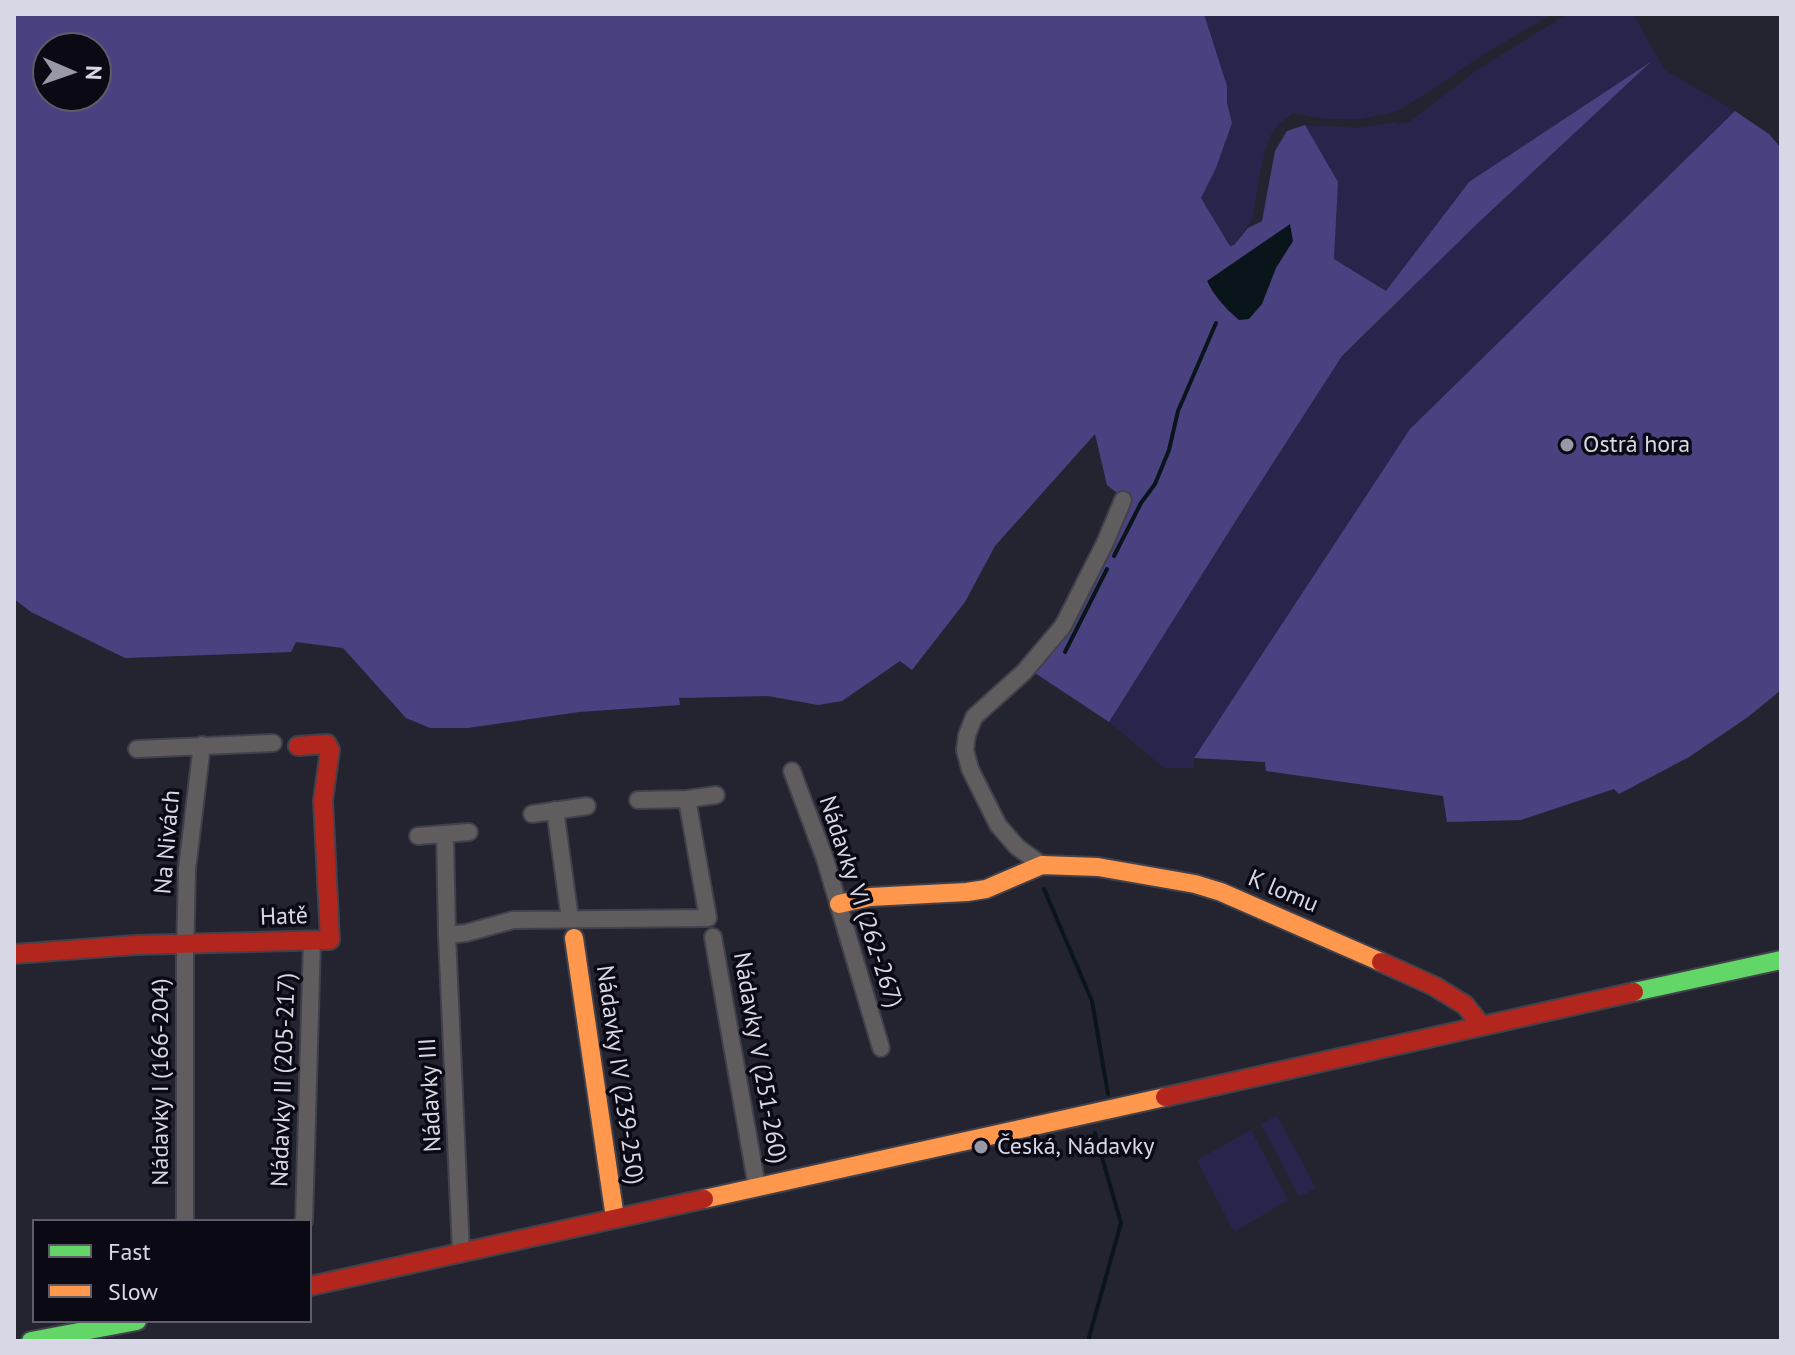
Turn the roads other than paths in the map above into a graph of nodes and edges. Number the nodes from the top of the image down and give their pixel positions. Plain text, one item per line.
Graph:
1 (1123, 500) dead end
2 (273, 743) dead end
3 (202, 745) junction
4 (298, 746) dead end
5 (137, 749) dead end
6 (792, 771) dead end
7 (716, 795) dead end
8 (687, 799) junction
9 (638, 800) dead end
10 (587, 806) dead end
11 (555, 810) junction
12 (532, 814) dead end
13 (469, 832) dead end
14 (445, 834) junction
15 (418, 836) dead end
16 (1042, 865) junction
17 (839, 904) junction
18 (570, 919) junction
19 (447, 935) junction
20 (713, 937) dead end
21 (574, 938) dead end
22 (312, 941) junction
23 (185, 943) junction
24 (14, 954) edge
25 (1781, 960) edge
26 (1481, 1025) junction
27 (881, 1048) dead end
28 (757, 1187) junction
29 (615, 1218) junction
30 (185, 1219) edge
31 (304, 1219) edge
32 (461, 1252) junction
33 (312, 1286) edge
34 (126, 1323) edge
35 (31, 1341) edge

1 - 16 street
2 - 3 street
3 - 5 street
3 - 23 street, Na Nivách
4 - 22 street, Hatě
6 - 17 street, Nádavky VI (262-267)
7 - 8 street
8 - 9 street
8 - 18 street
10 - 11 street
11 - 12 street
11 - 18 street
13 - 14 street
14 - 15 street
14 - 19 street, Nádavky III
16 - 17 street, K lomu
16 - 26 street, K lomu
17 - 27 street, Nádavky VI (262-267)
18 - 19 street
19 - 32 street, Nádavky III
20 - 28 street, Nádavky V (251-260)
21 - 29 street, Nádavky IV (239-250)
22 - 23 street, Hatě
22 - 31 street, Nádavky II (205-217)
23 - 24 street, Hatě
23 - 30 street, Nádavky I (166-204)
25 - 26 street
26 - 28 street
28 - 29 street
29 - 32 street
32 - 33 street
34 - 35 street

